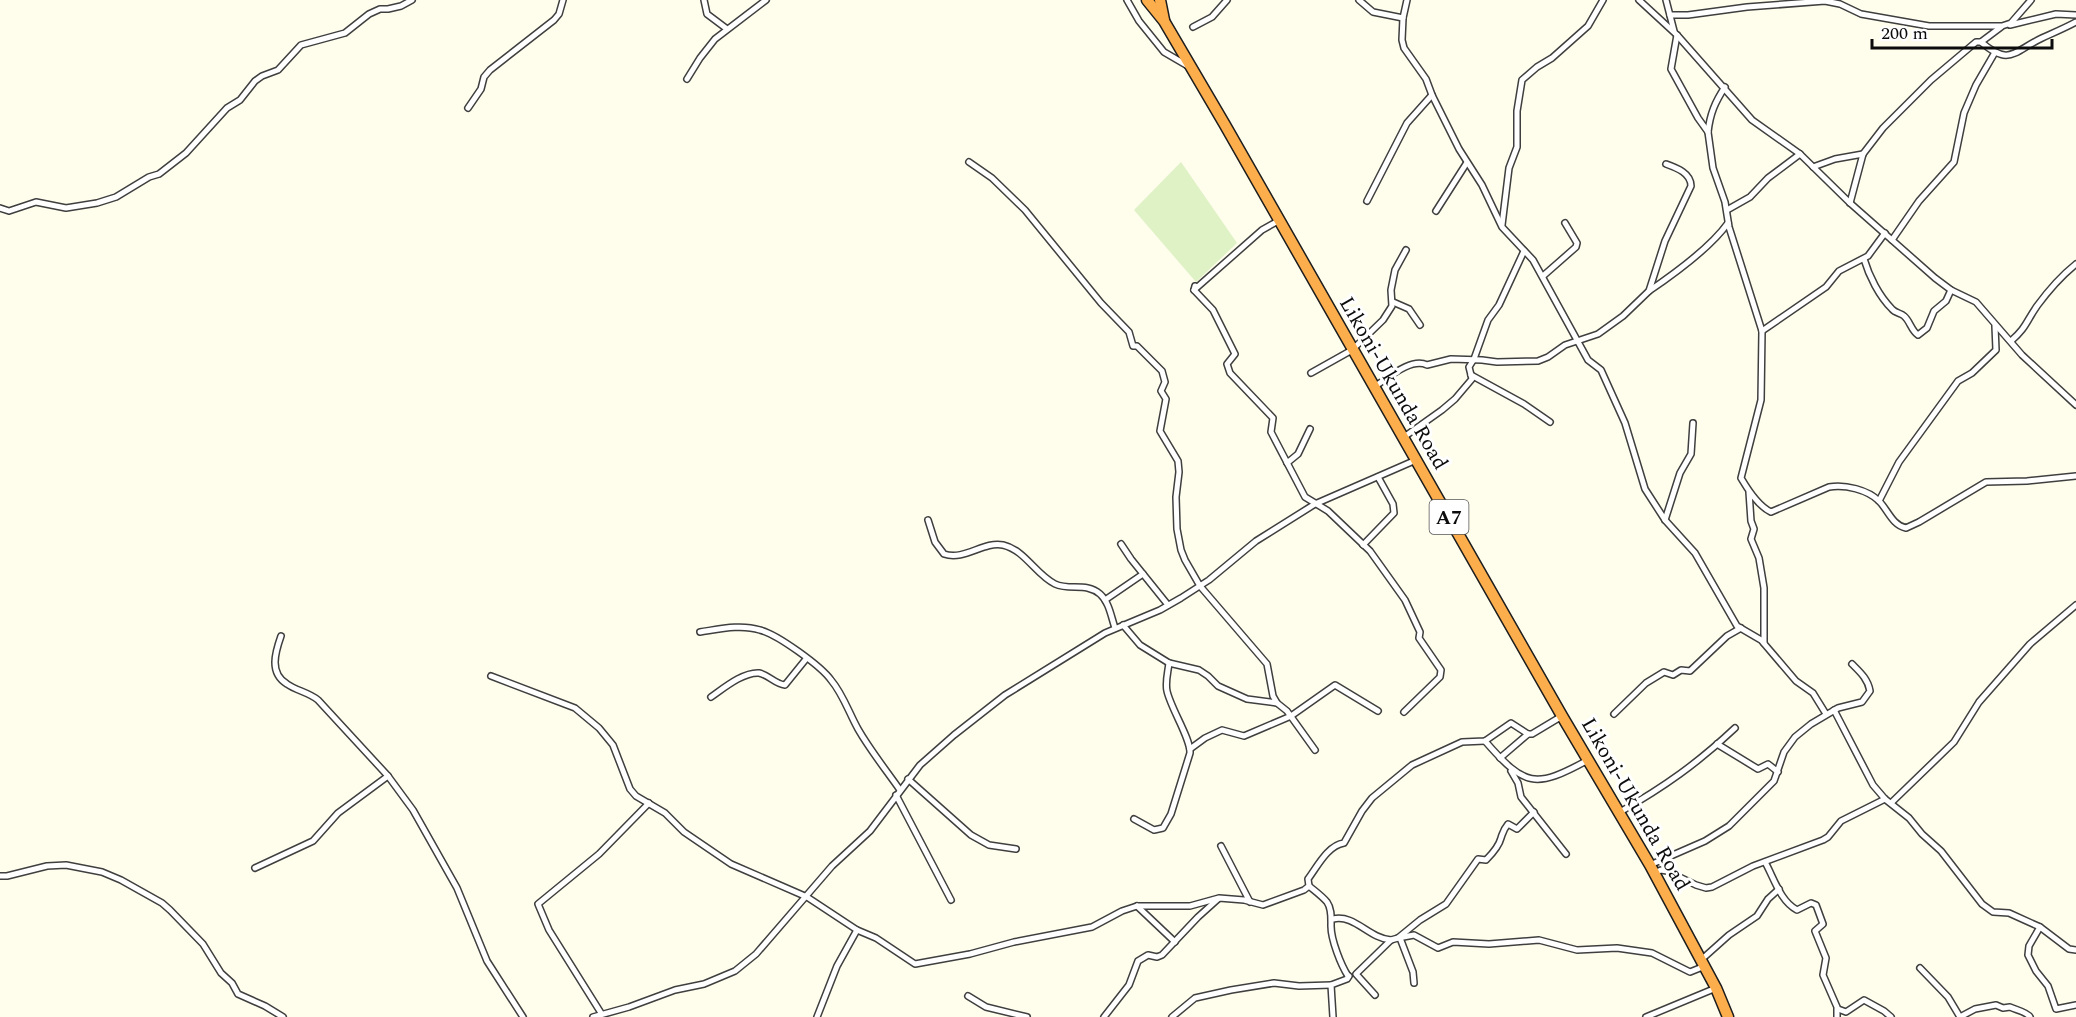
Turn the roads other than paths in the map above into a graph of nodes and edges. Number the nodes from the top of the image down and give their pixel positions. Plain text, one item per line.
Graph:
1 (412, 0) edge
2 (563, 0) edge
3 (704, 0) edge
4 (766, 0) edge
5 (1128, 0) edge
6 (1147, 0) edge
7 (1160, 0) edge
8 (1227, 0) edge
9 (1359, 0) edge
10 (1407, 0) edge
11 (1603, 0) edge
12 (1639, 0) edge
13 (1666, 0) edge
14 (1749, 0) edge
15 (2031, 0) edge
16 (1748, 8) junction
17 (1670, 15) junction
18 (2076, 15) edge
19 (1403, 18) junction
20 (1164, 21) junction
21 (2076, 22) edge
22 (2005, 26) junction
23 (1192, 27) dead end
24 (727, 29) junction
25 (1676, 34) junction
26 (1981, 42) junction
27 (1994, 54) junction
28 (1189, 66) junction
29 (687, 79) dead end
30 (1725, 87) junction
31 (1432, 95) junction
32 (468, 108) dead end
33 (1708, 132) junction
34 (1800, 154) junction
35 (1863, 154) junction
36 (969, 162) dead end
37 (1466, 164) junction
38 (1666, 164) dead end
39 (1813, 167) junction
40 (1367, 201) dead end
41 (1850, 203) junction
42 (0, 208) edge
43 (1726, 210) junction
44 (1436, 211) dead end
45 (1278, 221) junction
46 (1565, 222) dead end
47 (1728, 223) junction
48 (1502, 227) junction
49 (1885, 233) junction
50 (1892, 240) junction
51 (1406, 250) dead end
52 (1524, 251) junction
53 (1864, 259) junction
54 (2076, 264) edge
55 (1543, 276) junction
56 (1951, 290) junction
57 (1649, 291) junction
58 (1393, 302) junction
59 (1420, 325) dead end
60 (1995, 325) junction
61 (1762, 331) junction
62 (1577, 340) junction
63 (2011, 341) junction
64 (1352, 350) junction
65 (1474, 359) junction
66 (1311, 373) dead end
67 (1471, 375) junction
68 (1374, 387) junction
69 (2076, 405) edge
70 (1550, 422) dead end
71 (1693, 423) dead end
72 (1310, 429) dead end
73 (1403, 437) junction
74 (1416, 460) junction
75 (1287, 463) junction
76 (2076, 476) edge
77 (1378, 477) junction
78 (1749, 491) junction
79 (1879, 501) junction
80 (1315, 504) junction
81 (928, 520) dead end
82 (1665, 520) junction
83 (1121, 544) dead end
84 (1364, 545) junction
85 (1143, 574) junction
86 (1200, 586) junction
87 (1105, 600) junction
88 (1168, 605) junction
89 (2076, 605) edge
90 (1123, 625) junction
91 (1115, 628) junction
92 (1741, 628) junction
93 (700, 632) dead end
94 (281, 636) dead end
95 (1764, 643) junction
96 (806, 659) junction
97 (1170, 663) junction
98 (1852, 664) dead end
99 (490, 676) dead end
100 (711, 697) dead end
101 (1276, 703) junction
102 (1834, 710) junction
103 (1378, 711) dead end
104 (1404, 712) dead end
105 (1614, 714) dead end
106 (1826, 714) junction
107 (1291, 716) junction
108 (1562, 716) junction
109 (1735, 728) dead end
110 (1528, 734) junction
111 (1485, 741) junction
112 (1717, 744) junction
113 (1190, 749) junction
114 (1315, 750) dead end
115 (1500, 758) junction
116 (1588, 760) junction
117 (1509, 767) junction
118 (1778, 772) junction
119 (388, 776) junction
120 (908, 779) junction
121 (898, 793) junction
122 (1885, 799) junction
123 (649, 803) junction
124 (1891, 803) junction
125 (1534, 812) junction
126 (1618, 813) junction
127 (1134, 819) dead end
128 (1221, 846) dead end
129 (1016, 849) dead end
130 (1566, 854) dead end
131 (1765, 862) junction
132 (255, 868) dead end
133 (1652, 869) junction
134 (0, 876) edge
135 (1309, 886) junction
136 (1779, 889) junction
137 (807, 897) junction
138 (1219, 898) junction
139 (951, 900) dead end
140 (1250, 902) junction
141 (1137, 906) junction
142 (1333, 919) junction
143 (2040, 927) junction
144 (857, 930) junction
145 (1399, 938) junction
146 (1391, 940) junction
147 (1174, 942) junction
148 (2076, 950) edge
149 (1703, 963) junction
150 (1920, 968) dead end
151 (1356, 974) junction
152 (1348, 976) junction
153 (1414, 983) dead end
154 (1330, 986) junction
155 (1716, 988) junction
156 (1375, 995) dead end
157 (968, 996) dead end
158 (2076, 1005) edge
159 (2056, 1009) junction
160 (1837, 1013) edge
161 (601, 1014) junction
162 (1659, 1015) edge
163 (2057, 1016) edge
164 (283, 1017) edge
165 (523, 1017) edge
166 (592, 1017) edge
167 (817, 1017) edge
168 (1027, 1017) edge
169 (1104, 1017) edge
170 (1172, 1017) edge
171 (1333, 1017) edge
172 (1646, 1017) edge
173 (1728, 1017) edge
174 (1830, 1017) edge
175 (1891, 1017) edge
176 (2030, 1017) edge

1 - 42 street
2 - 32 street
3 - 24 street
4 - 24 street
5 - 28 street
6 - 20 highway, Likoni-Ukunda Road / A7
7 - 20 highway, Likoni-Ukunda Road / A7
8 - 23 street
9 - 19 street
10 - 19 street
11 - 48 street
12 - 25 street
13 - 17 street
14 - 16 street
15 - 22 street
16 - 17 street
16 - 22 street
17 - 25 street
18 - 22 street
19 - 31 street
20 - 28 highway, Likoni-Ukunda Road / A7
21 - 27 street
22 - 26 street
24 - 29 street
25 - 30 street
25 - 33 street
26 - 27 street
26 - 35 street
27 - 50 street
28 - 45 highway, Likoni-Ukunda Road / A7
30 - 33 street
30 - 34 street
31 - 37 street
31 - 40 street
33 - 43 street
34 - 39 street
34 - 43 street
35 - 39 street
35 - 41 street
36 - 86 street
37 - 44 street
37 - 48 street
38 - 57 street
39 - 41 street
41 - 49 street
43 - 47 street
45 - 64 highway, Likoni-Ukunda Road / A7
45 - 75 street
46 - 55 street
47 - 57 street
47 - 61 street
48 - 52 street
49 - 50 street
49 - 53 street
50 - 56 street
51 - 58 street
52 - 55 street
52 - 65 street
53 - 56 street
53 - 61 street
54 - 63 street
55 - 62 street
56 - 60 street
57 - 62 street
58 - 59 street
58 - 64 street
60 - 63 street
60 - 79 street
61 - 78 street
62 - 65 street
62 - 82 street
63 - 69 street
64 - 66 street
64 - 68 highway, Likoni-Ukunda Road / A7
65 - 67 street
65 - 68 street
67 - 70 street
67 - 73 street
68 - 73 highway, Likoni-Ukunda Road / A7
71 - 82 street
72 - 75 street
73 - 74 highway, Likoni-Ukunda Road / A7
74 - 77 street
74 - 108 highway, Likoni-Ukunda Road / A7
75 - 80 street
76 - 79 street
77 - 80 street
77 - 84 street
78 - 79 street
78 - 95 street
80 - 84 street
80 - 86 street
81 - 87 street
82 - 92 street
83 - 85 street
84 - 104 street
85 - 87 street
85 - 88 street
86 - 88 street
86 - 101 street
87 - 91 street
88 - 90 street
89 - 124 street
90 - 91 street
90 - 97 street
91 - 120 street
92 - 95 street
92 - 105 street
93 - 96 street
94 - 119 street
95 - 106 street
96 - 100 street
96 - 121 street
97 - 101 street
97 - 113 street
98 - 102 street
99 - 123 street
101 - 107 street
102 - 106 street
102 - 122 street
103 - 107 street
106 - 118 street
107 - 113 street
107 - 114 street
108 - 110 street
108 - 116 highway, Likoni-Ukunda Road / A7
109 - 112 street
110 - 111 street
110 - 115 street
111 - 115 street
111 - 135 street
112 - 118 street
112 - 126 street
113 - 127 street
115 - 117 street
116 - 117 street
116 - 126 highway, Likoni-Ukunda Road / A7
117 - 125 street
118 - 133 street
119 - 132 street
119 - 165 street
120 - 121 street
120 - 129 street
121 - 137 street
121 - 139 street
122 - 124 street
122 - 131 street
123 - 137 street
123 - 161 street
124 - 143 street
125 - 130 street
125 - 145 street
126 - 133 highway, Likoni-Ukunda Road / A7
128 - 140 street
131 - 133 street
131 - 136 street
133 - 149 highway, Likoni-Ukunda Road / A7
134 - 164 street
135 - 140 street
135 - 142 street
136 - 149 street
136 - 160 street
137 - 144 street
137 - 161 street
138 - 140 street
138 - 141 street
138 - 147 street
141 - 144 street
141 - 147 street
142 - 146 street
142 - 152 street
143 - 148 street
143 - 159 street
144 - 167 street
145 - 146 street
145 - 149 street
145 - 153 street
146 - 151 street
147 - 169 street
149 - 155 highway, Likoni-Ukunda Road / A7
150 - 176 street
151 - 152 street
151 - 156 street
152 - 154 street
154 - 170 street
154 - 171 street
155 - 162 street
155 - 173 highway, Likoni-Ukunda Road / A7
157 - 168 street
158 - 159 street
159 - 163 street
160 - 174 street
160 - 175 street
161 - 166 street
162 - 172 street

